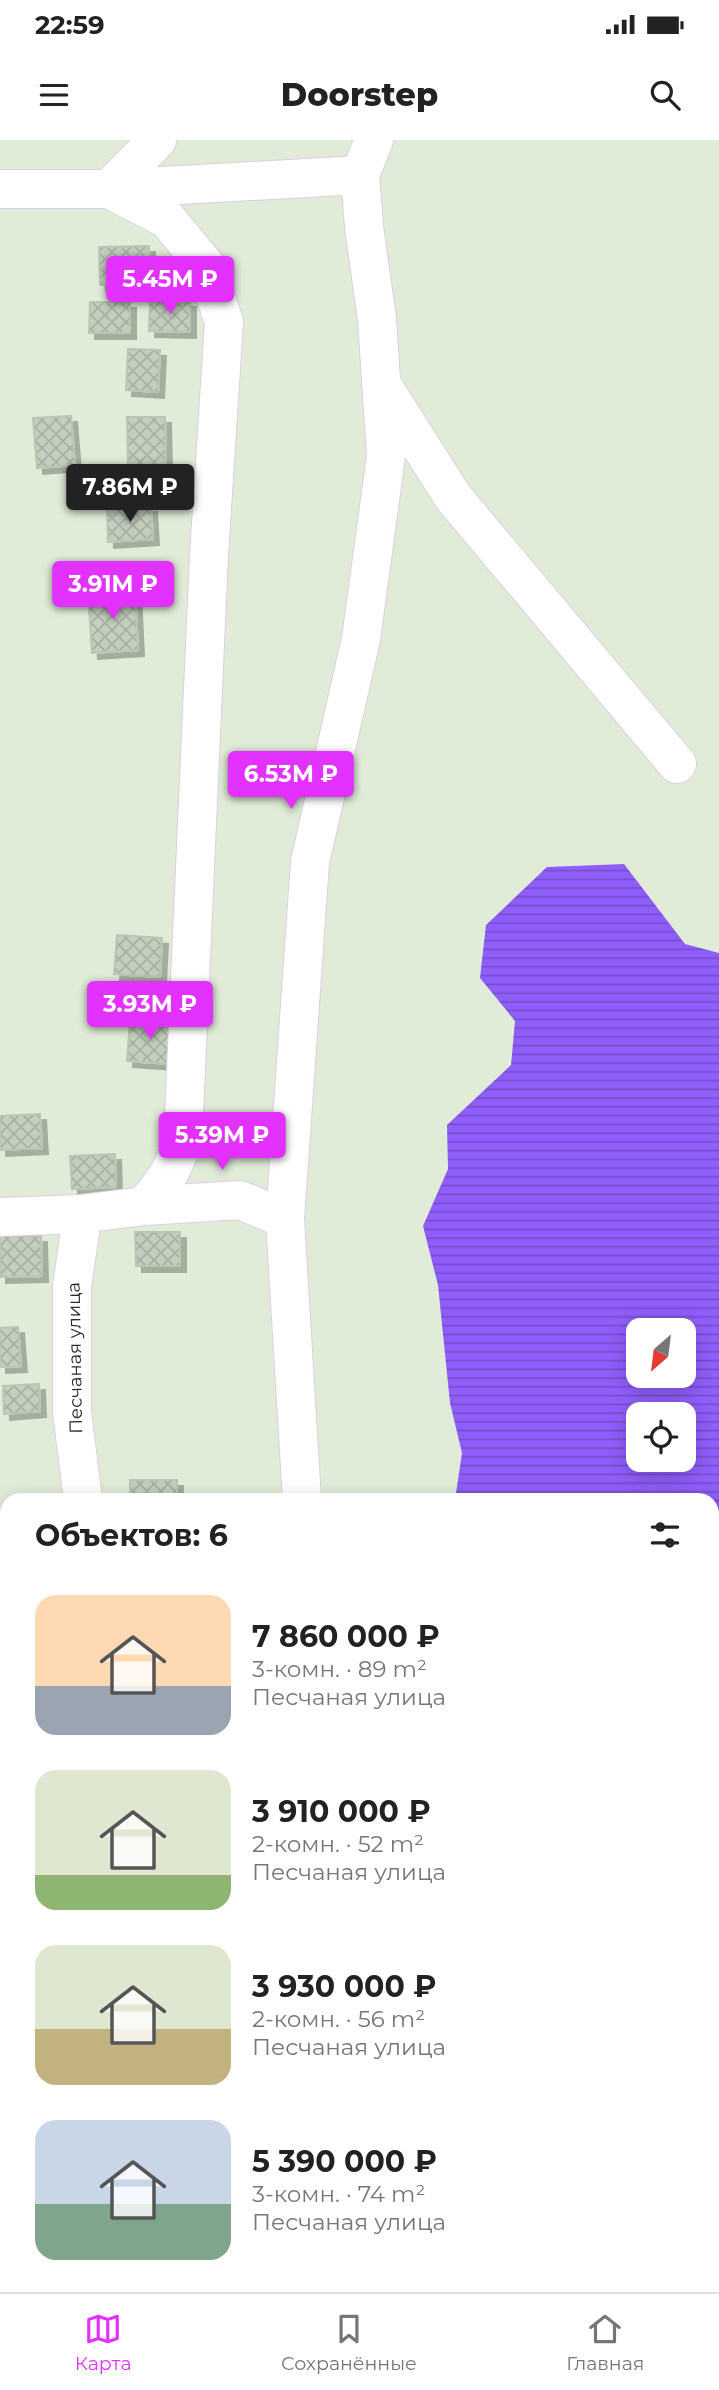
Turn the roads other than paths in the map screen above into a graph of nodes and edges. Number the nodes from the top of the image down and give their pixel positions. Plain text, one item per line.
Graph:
1 (157, 140) edge
2 (373, 140) edge
3 (360, 175) junction
4 (0, 188) edge
5 (109, 189) junction
6 (381, 384) junction
7 (677, 764) dead end
8 (144, 1206) junction
9 (80, 1214) junction
10 (0, 1217) edge
11 (285, 1219) junction
12 (82, 1493) edge
13 (302, 1493) edge

1 - 5 street
2 - 3 street
3 - 5 street
3 - 6 street
4 - 5 street
5 - 8 street
6 - 7 street
6 - 11 street
8 - 9 street
8 - 11 street
9 - 10 street
9 - 12 street, Песчаная улица
11 - 13 street

